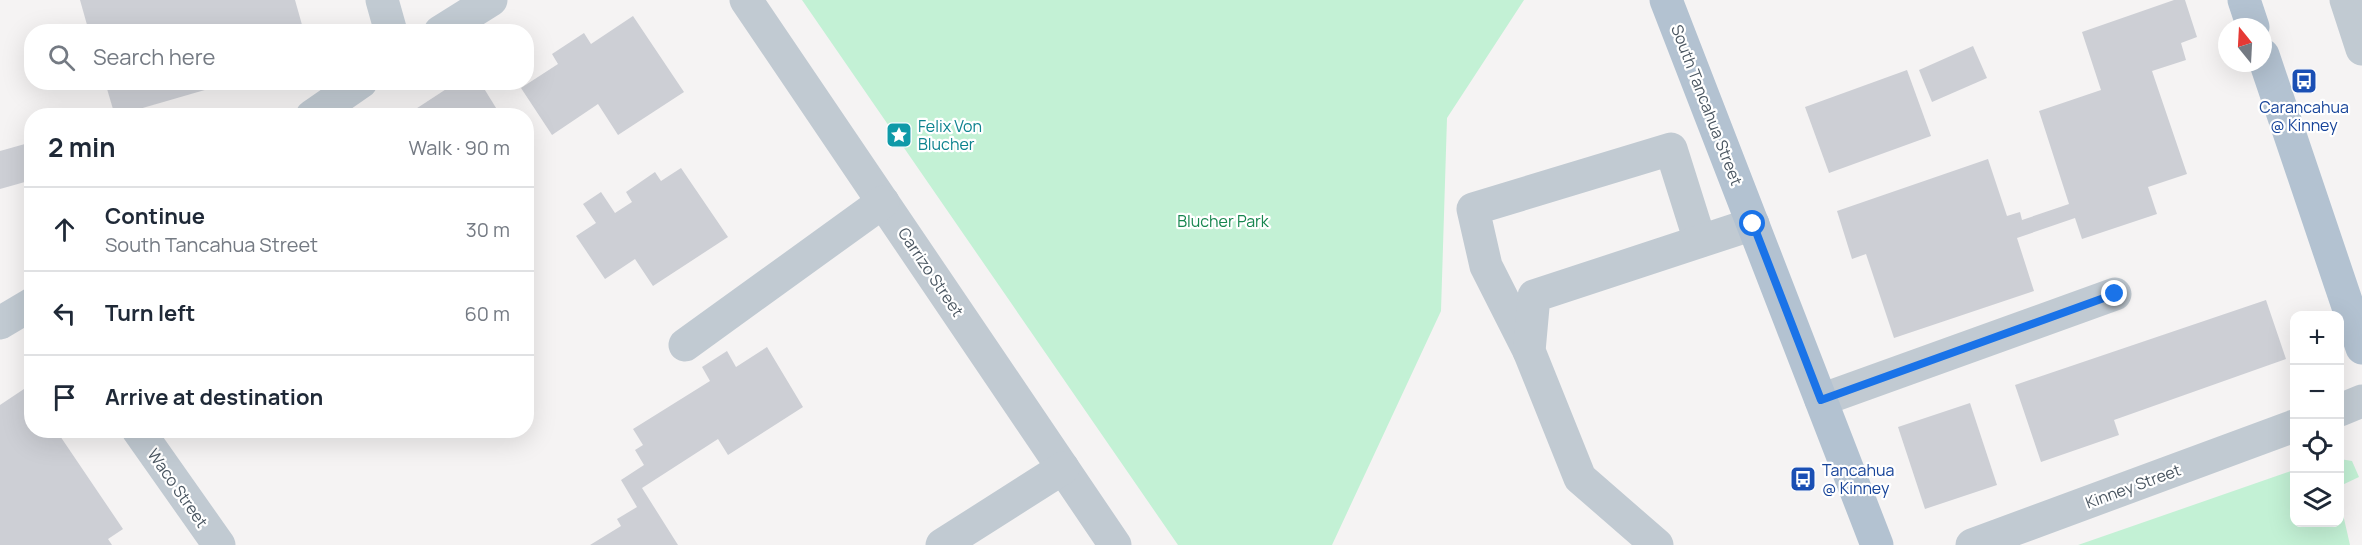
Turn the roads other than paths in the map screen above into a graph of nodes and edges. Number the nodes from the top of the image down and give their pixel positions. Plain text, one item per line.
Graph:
1 (382, 0) edge
2 (491, 0) edge
3 (746, 0) edge
4 (1666, 0) edge
5 (2244, 0) edge
6 (2346, 0) edge
7 (2250, 18) edge
8 (389, 24) edge
9 (453, 24) edge
10 (2362, 49) edge
11 (2269, 72) edge
12 (349, 90) edge
13 (324, 108) edge
14 (883, 202) junction
15 (1753, 224) junction
16 (1700, 241) junction
17 (2349, 280) edge
18 (2115, 294) dead end
19 (24, 308) edge
20 (0, 323) edge
21 (685, 345) dead end
22 (2362, 348) edge
23 (1529, 351) junction
24 (1821, 400) junction
25 (2362, 401) edge
26 (2344, 408) edge
27 (2290, 428) edge
28 (144, 438) edge
29 (1063, 468) junction
30 (219, 545) edge
31 (942, 545) edge
32 (1115, 545) edge
33 (1657, 545) edge
34 (1878, 545) edge
35 (1972, 545) edge

1 - 8 street
2 - 9 street
3 - 14 street, Carrizo Street
4 - 15 main road, South Tancahua Street
5 - 7 main road
6 - 10 street
11 - 17 main road
12 - 13 street
14 - 21 street
14 - 29 street, Carrizo Street
15 - 16 street
15 - 24 main road, South Tancahua Street
16 - 23 street
16 - 23 street
17 - 22 main road
18 - 24 street
19 - 20 street
23 - 33 street
24 - 34 main road, South Tancahua Street
25 - 26 street
27 - 35 street, Kinney Street
28 - 30 street, Waco Street
29 - 31 street
29 - 32 street, Carrizo Street

